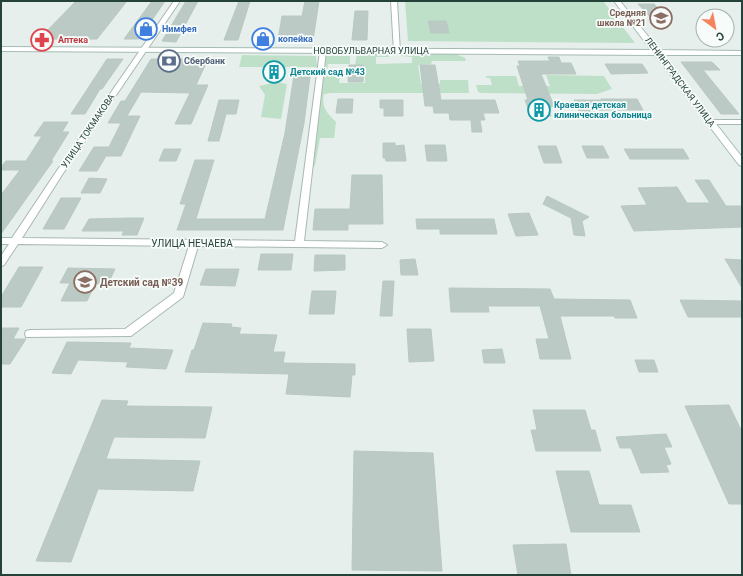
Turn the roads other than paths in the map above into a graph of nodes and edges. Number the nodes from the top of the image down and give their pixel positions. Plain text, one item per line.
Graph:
1 (177, 1) edge
2 (394, 1) edge
3 (617, 1) edge
4 (1, 48) edge
5 (144, 50) junction
6 (323, 51) junction
7 (397, 52) junction
8 (658, 53) junction
9 (742, 53) edge
10 (710, 122) junction
11 (742, 122) edge
12 (742, 163) edge
13 (1, 241) edge
14 (15, 241) junction
15 (194, 243) junction
16 (299, 243) junction
17 (382, 245) dead end
18 (1, 263) edge
19 (30, 334) dead end

1 - 5 street, УЛИЦА ТОКМАКОВА
2 - 7 street
3 - 8 street, ЛЕНИНГРАДСКАЯ УЛИЦА
4 - 5 street, НОВОБУЛЬВАРНАЯ УЛИЦА
5 - 6 street, НОВОБУЛЬВАРНАЯ УЛИЦА
5 - 14 street, УЛИЦА ТОКМАКОВА
6 - 7 street, НОВОБУЛЬВАРНАЯ УЛИЦА
6 - 16 street
7 - 8 street, НОВОБУЛЬВАРНАЯ УЛИЦА
8 - 9 street, НОВОБУЛЬВАРНАЯ УЛИЦА
8 - 10 street, ЛЕНИНГРАДСКАЯ УЛИЦА
10 - 11 street
10 - 12 street, ЛЕНИНГРАДСКАЯ УЛИЦА
13 - 14 street, УЛИЦА НЕЧАЕВА
14 - 15 street, УЛИЦА НЕЧАЕВА
14 - 18 street, УЛИЦА ТОКМАКОВА
15 - 16 street, УЛИЦА НЕЧАЕВА
15 - 19 street
16 - 17 street, УЛИЦА НЕЧАЕВА

